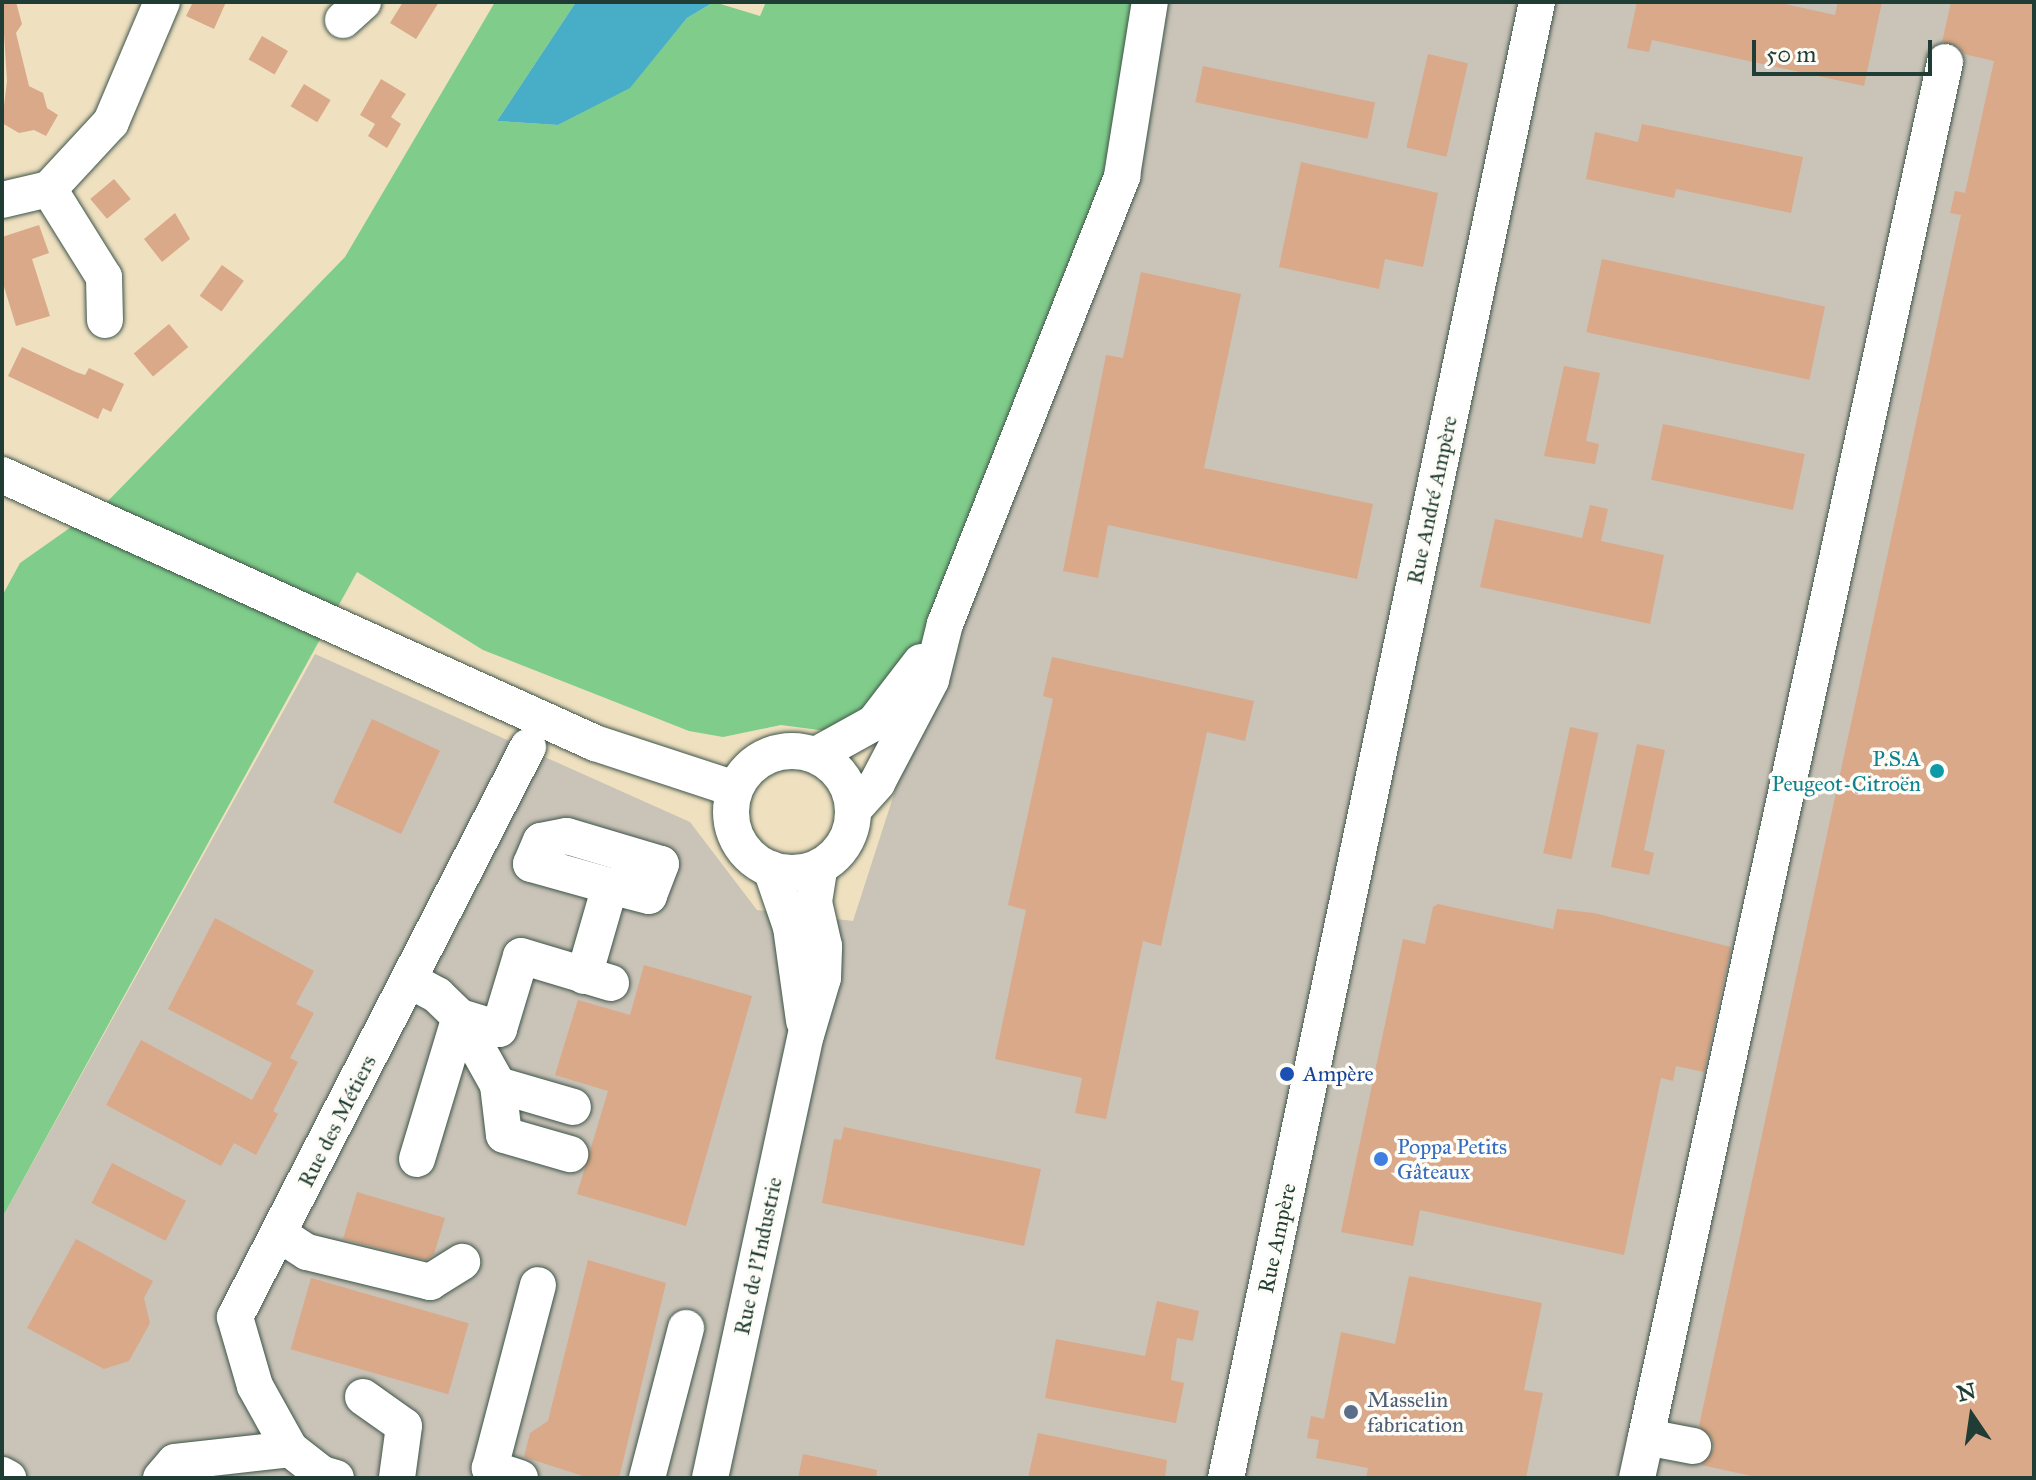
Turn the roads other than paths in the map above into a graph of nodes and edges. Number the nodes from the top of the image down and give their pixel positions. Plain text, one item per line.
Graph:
1 (162, 2) edge
2 (1150, 2) edge
3 (1537, 2) edge
4 (1945, 62) dead end
5 (49, 189) junction
6 (2, 200) edge
7 (105, 320) dead end
8 (2, 475) edge
9 (945, 624) junction
10 (528, 747) dead end
11 (816, 755) junction
12 (735, 789) junction
13 (853, 810) junction
14 (820, 866) junction
15 (771, 869) junction
16 (610, 886) dead end
17 (409, 980) junction
18 (1327, 998) joint
19 (460, 1017) junction
20 (806, 1035) junction
21 (498, 1085) junction
22 (573, 1107) dead end
23 (570, 1154) dead end
24 (417, 1159) dead end
25 (279, 1234) junction
26 (462, 1262) dead end
27 (538, 1285) dead end
28 (686, 1328) dead end
29 (363, 1397) dead end
30 (1646, 1437) junction
31 (1693, 1446) dead end
32 (290, 1449) junction
33 (215, 1468) edge
34 (2, 1475) edge
35 (496, 1475) edge
36 (8, 1478) edge
37 (161, 1478) edge
38 (336, 1478) edge
39 (397, 1478) edge
40 (647, 1478) edge
41 (710, 1478) edge
42 (1226, 1478) edge
43 (1637, 1478) edge

1 - 5 street
2 - 9 street
3 - 18 street, Rue André Ampère
4 - 30 street
5 - 6 street
5 - 7 street
8 - 12 street
9 - 11 street
9 - 13 street
10 - 17 street, Rue des Métiers
11 - 12 street
11 - 13 street
12 - 15 street
13 - 14 street
14 - 15 street
14 - 20 street, Rue de l'Industrie
15 - 20 street, Rue de l'Industrie
16 - 19 street
17 - 19 street
17 - 25 street, Rue des Métiers
18 - 42 street, Rue Ampère
19 - 21 street
19 - 24 street
20 - 41 street, Rue de l'Industrie
21 - 22 street
21 - 23 street
25 - 26 street
25 - 32 street, Rue des Métiers
27 - 35 street
28 - 40 street
29 - 39 street
30 - 31 street
30 - 43 street
32 - 33 street
32 - 38 street, Rue des Métiers
33 - 37 street
34 - 36 street

